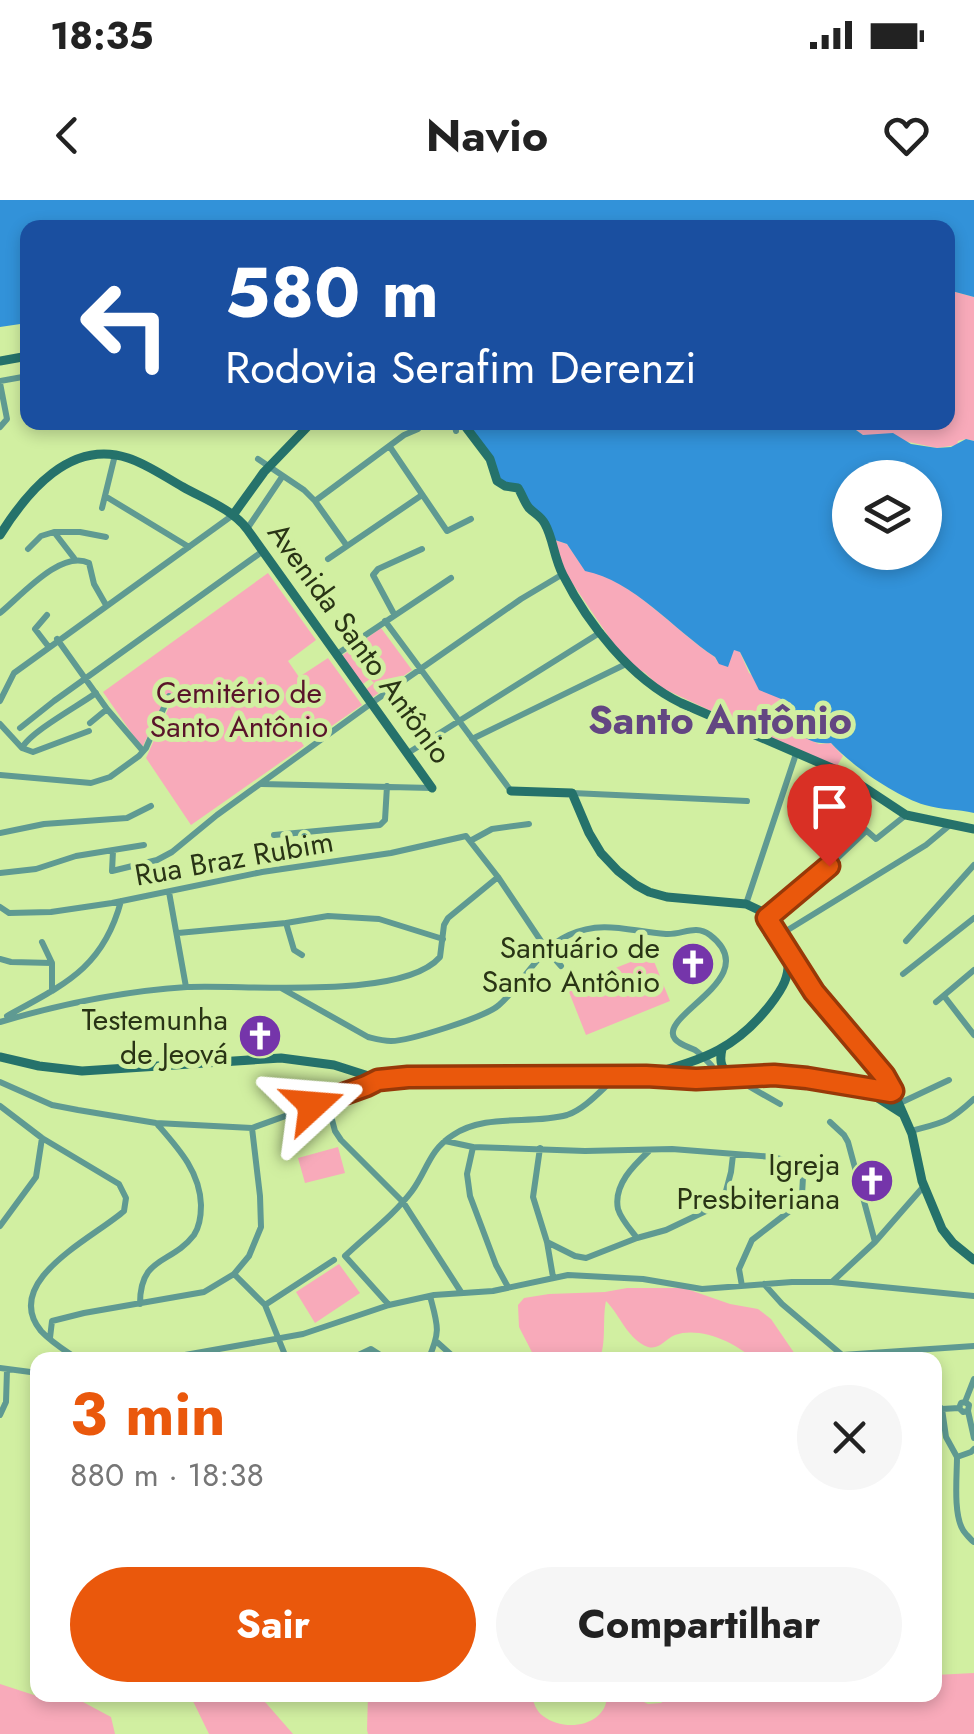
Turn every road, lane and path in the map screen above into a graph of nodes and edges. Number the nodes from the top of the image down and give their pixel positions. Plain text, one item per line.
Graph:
1 (0, 382) edge
2 (0, 427) edge
3 (304, 430) edge
4 (416, 430) edge
5 (462, 430) edge
6 (390, 447) junction
7 (114, 455) junction
8 (258, 459) dead end
9 (269, 467) junction
10 (282, 476) junction
11 (422, 495) junction
12 (106, 496) junction
13 (315, 501) junction
14 (102, 508) dead end
15 (232, 514) junction
16 (471, 519) dead end
17 (247, 529) junction
18 (54, 532) junction
19 (0, 535) edge
20 (106, 537) dead end
21 (189, 546) junction
22 (347, 546) junction
23 (28, 549) dead end
24 (422, 549) dead end
25 (263, 551) junction
26 (75, 559) junction
27 (328, 559) dead end
28 (562, 574) junction
29 (450, 578) dead end
30 (106, 605) junction
31 (0, 613) edge
32 (394, 614) junction
33 (48, 615) dead end
34 (385, 620) junction
35 (600, 632) junction
36 (57, 639) junction
37 (48, 646) junction
38 (337, 654) junction
39 (626, 664) junction
40 (421, 669) junction
41 (85, 679) junction
42 (96, 693) junction
43 (169, 696) dead end
44 (0, 701) edge
45 (373, 702) junction
46 (107, 709) junction
47 (458, 720) junction
48 (0, 724) edge
49 (20, 728) dead end
50 (472, 740) junction
51 (22, 748) junction
52 (143, 751) junction
53 (408, 753) junction
54 (796, 754) junction
55 (0, 775) edge
56 (846, 775) junction
57 (260, 784) junction
58 (387, 786) junction
59 (432, 788) joint
60 (511, 790) joint
61 (572, 792) junction
62 (833, 800) junction
63 (747, 801) dead end
64 (151, 806) dead end
65 (906, 815) junction
66 (529, 824) dead end
67 (950, 826) junction
68 (974, 830) edge
69 (865, 832) junction
70 (0, 833) edge
71 (274, 835) dead end
72 (468, 839) junction
73 (144, 844) dead end
74 (114, 851) junction
75 (844, 851) junction
76 (974, 865) edge
77 (0, 872) edge
78 (498, 877) junction
79 (169, 892) junction
80 (121, 901) junction
81 (746, 904) junction
82 (0, 907) edge
83 (767, 918) junction
84 (974, 918) edge
85 (286, 923) junction
86 (178, 933) junction
87 (778, 936) junction
88 (442, 940) junction
89 (42, 942) dead end
90 (906, 942) dead end
91 (547, 950) junction
92 (788, 954) junction
93 (302, 955) dead end
94 (0, 958) edge
95 (52, 964) junction
96 (562, 966) dead end
97 (974, 970) edge
98 (903, 974) dead end
99 (784, 986) junction
100 (186, 987) junction
101 (282, 988) junction
102 (52, 991) junction
103 (814, 992) junction
104 (944, 996) junction
105 (936, 1002) dead end
106 (0, 1021) edge
107 (974, 1035) edge
108 (686, 1046) junction
109 (722, 1050) junction
110 (0, 1057) edge
111 (704, 1058) junction
112 (689, 1064) junction
113 (646, 1076) junction
114 (616, 1077) junction
115 (740, 1077) junction
116 (708, 1078) junction
117 (691, 1079) junction
118 (378, 1080) junction
119 (949, 1080) dead end
120 (0, 1082) edge
121 (863, 1089) junction
122 (893, 1091) junction
123 (974, 1099) edge
124 (326, 1101) junction
125 (780, 1104) dead end
126 (0, 1106) edge
127 (902, 1109) junction
128 (830, 1122) dead end
129 (156, 1123) junction
130 (252, 1128) junction
131 (911, 1131) junction
132 (42, 1138) junction
133 (445, 1141) junction
134 (473, 1147) junction
135 (540, 1148) junction
136 (650, 1150) junction
137 (733, 1155) junction
138 (924, 1186) junction
139 (403, 1202) junction
140 (0, 1226) edge
141 (637, 1238) junction
142 (547, 1242) junction
143 (875, 1242) junction
144 (334, 1260) dead end
145 (974, 1260) edge
146 (234, 1274) junction
147 (553, 1277) junction
148 (832, 1282) junction
149 (764, 1284) junction
150 (742, 1286) junction
151 (508, 1288) junction
152 (461, 1292) junction
153 (430, 1296) junction
154 (974, 1296) edge
155 (140, 1304) junction
156 (265, 1304) junction
157 (389, 1306) junction
158 (32, 1318) junction
159 (52, 1321) junction
160 (50, 1339) junction
161 (280, 1339) junction
162 (437, 1342) junction
163 (974, 1346) edge
164 (68, 1352) edge
165 (204, 1352) edge
166 (284, 1352) edge
167 (432, 1352) edge
168 (448, 1352) edge
169 (839, 1352) edge
170 (904, 1352) edge
171 (4, 1368) edge
172 (30, 1372) edge
173 (974, 1379) edge
174 (942, 1410) joint
175 (968, 1410) edge
176 (0, 1415) edge
177 (974, 1438) edge
178 (974, 1449) edge
179 (958, 1456) junction
180 (974, 1542) edge

1 - 2 street
3 - 9 street
4 - 6 street
5 - 28 street
6 - 11 street
6 - 13 street
7 - 12 street
7 - 15 street, Avenida Santo Antônio
7 - 19 street
8 - 9 street
9 - 10 street
9 - 15 street
10 - 13 street
10 - 17 street
11 - 16 street
11 - 22 street
12 - 14 street
12 - 21 street
13 - 22 street
15 - 17 street, Avenida Santo Antônio
15 - 21 street
17 - 25 street, Avenida Santo Antônio
18 - 20 street
18 - 23 street
18 - 26 street
21 - 30 street
22 - 27 street
24 - 32 street
25 - 38 street, Avenida Santo Antônio
25 - 41 street
26 - 30 street
26 - 31 street
28 - 35 street
28 - 40 street
29 - 32 street
30 - 36 street
32 - 34 street
33 - 37 street
34 - 38 street
34 - 40 street
35 - 39 street
35 - 47 street
36 - 37 street
36 - 41 street
37 - 44 street
38 - 45 street, Avenida Santo Antônio
39 - 50 street
39 - 54 street
40 - 45 street
40 - 47 street
41 - 42 street
41 - 49 street
42 - 46 street
42 - 51 street
43 - 52 street
45 - 53 street, Avenida Santo Antônio
45 - 57 street
46 - 51 street
46 - 52 street
47 - 50 street
47 - 53 street
48 - 51 street
50 - 60 street
52 - 55 street
53 - 59 street, Avenida Santo Antônio
54 - 56 street
54 - 81 street
56 - 62 street
56 - 65 street
57 - 58 street
57 - 74 street
58 - 59 street
58 - 71 street
60 - 61 street
61 - 63 street
61 - 81 street
62 - 69 street
62 - 75 street
64 - 70 street
65 - 67 street
65 - 69 street
66 - 72 street, Rua Braz Rubim
67 - 68 street
67 - 87 street
69 - 75 street
72 - 78 street
72 - 79 street, Rua Braz Rubim
73 - 74 street
74 - 77 street
75 - 83 street
76 - 90 street
78 - 88 street
78 - 91 street
79 - 80 street, Rua Braz Rubim
79 - 86 street
80 - 82 street, Rua Braz Rubim
80 - 102 street
81 - 83 street
83 - 87 street
84 - 98 street
85 - 86 street
85 - 88 street
85 - 93 street
86 - 100 street
87 - 92 street
88 - 101 street
89 - 95 street
91 - 96 street
91 - 101 street
91 - 108 street
92 - 99 street
92 - 103 street
94 - 95 street
95 - 102 street
97 - 104 street
99 - 103 street
99 - 109 street
100 - 101 street
100 - 106 street
102 - 106 street
103 - 122 street
104 - 105 street
104 - 107 street
108 - 111 street
108 - 112 street
109 - 111 street
109 - 115 street
110 - 118 street
111 - 112 street
111 - 116 street
112 - 113 street
112 - 117 street
113 - 114 street
113 - 117 street
114 - 118 street
114 - 133 street
115 - 116 street
115 - 121 street
115 - 125 street
116 - 117 street
118 - 124 street
119 - 127 street
120 - 129 street
121 - 122 street
121 - 127 street
122 - 127 street
123 - 131 street
124 - 130 street
124 - 139 street
126 - 132 street
127 - 131 street
128 - 143 street
129 - 130 street
129 - 155 street
130 - 146 street
131 - 138 street
132 - 140 street
132 - 158 street
133 - 134 street
133 - 139 street
134 - 135 street
134 - 151 street
135 - 136 street
135 - 142 street
136 - 137 street
136 - 141 street
137 - 141 street
137 - 150 street
138 - 143 street
138 - 145 street
139 - 152 street
139 - 157 street
141 - 142 street
142 - 147 street
143 - 148 street
144 - 156 street
146 - 155 street
146 - 156 street
147 - 150 street
147 - 151 street
148 - 149 street
148 - 154 street
149 - 150 street
149 - 169 street
151 - 152 street
152 - 153 street
153 - 157 street
153 - 162 street
155 - 159 street
156 - 161 street
157 - 161 street
158 - 159 street
158 - 160 street
159 - 160 street
160 - 164 street
161 - 165 street
161 - 166 street
162 - 167 street
162 - 168 street
163 - 170 street
171 - 172 street
171 - 176 street
173 - 175 street
174 - 175 street
174 - 179 street
175 - 177 street
178 - 179 street
179 - 180 street

